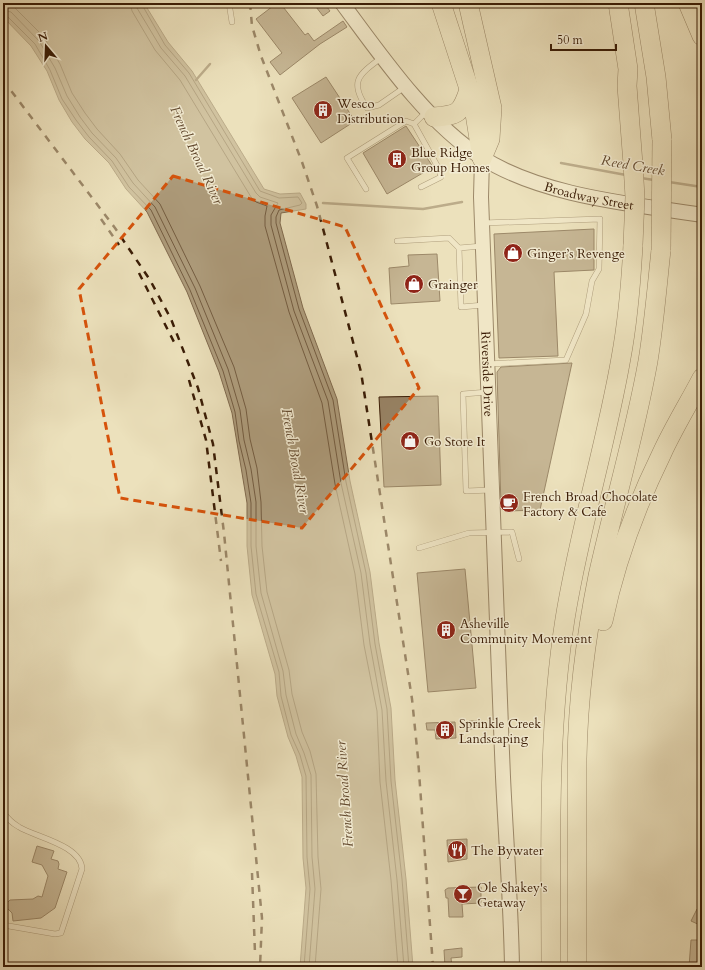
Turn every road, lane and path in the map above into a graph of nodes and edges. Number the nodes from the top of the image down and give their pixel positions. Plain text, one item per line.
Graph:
1 (229, 3) edge
2 (342, 3) edge
3 (441, 3) edge
4 (468, 3) edge
5 (605, 3) edge
6 (618, 3) edge
7 (644, 3) edge
8 (688, 3) edge
9 (232, 22) dead end
10 (702, 36) edge
11 (383, 56) junction
12 (407, 86) junction
13 (628, 86) junction
14 (469, 90) junction
15 (431, 114) junction
16 (414, 124) junction
17 (482, 158) junction
18 (421, 187) dead end
19 (366, 189) dead end
20 (702, 215) edge
21 (482, 223) junction
22 (397, 241) dead end
23 (483, 246) junction
24 (459, 248) junction
25 (485, 305) junction
26 (487, 364) junction
27 (702, 378) edge
28 (488, 392) junction
29 (492, 490) junction
30 (493, 532) junction
31 (419, 548) dead end
32 (520, 559) dead end
33 (577, 800) junction
34 (3, 812) edge
35 (3, 925) edge
36 (512, 967) edge
37 (551, 967) edge
38 (577, 967) edge

1 - 9 lane
2 - 11 main road
3 - 14 highway
4 - 17 highway
5 - 13 highway
6 - 13 highway
7 - 33 highway, bridge
8 - 10 highway
11 - 12 main road
11 - 12 lane
12 - 15 main road
13 - 37 highway, bridge
14 - 15 highway
14 - 17 highway
15 - 16 lane
15 - 17 main road
16 - 18 lane
16 - 19 lane
17 - 20 main road, Broadway Street
17 - 21 main road, Riverside Drive
21 - 23 main road, Riverside Drive
21 - 26 lane
22 - 24 lane
23 - 24 lane
23 - 25 main road, Riverside Drive
24 - 25 lane
25 - 26 main road, Riverside Drive
26 - 28 main road, Riverside Drive
27 - 33 highway
28 - 29 main road, Riverside Drive
28 - 29 lane
29 - 30 main road, Riverside Drive
30 - 31 lane
30 - 32 lane
30 - 36 main road, Riverside Drive
33 - 38 highway
34 - 35 lane

